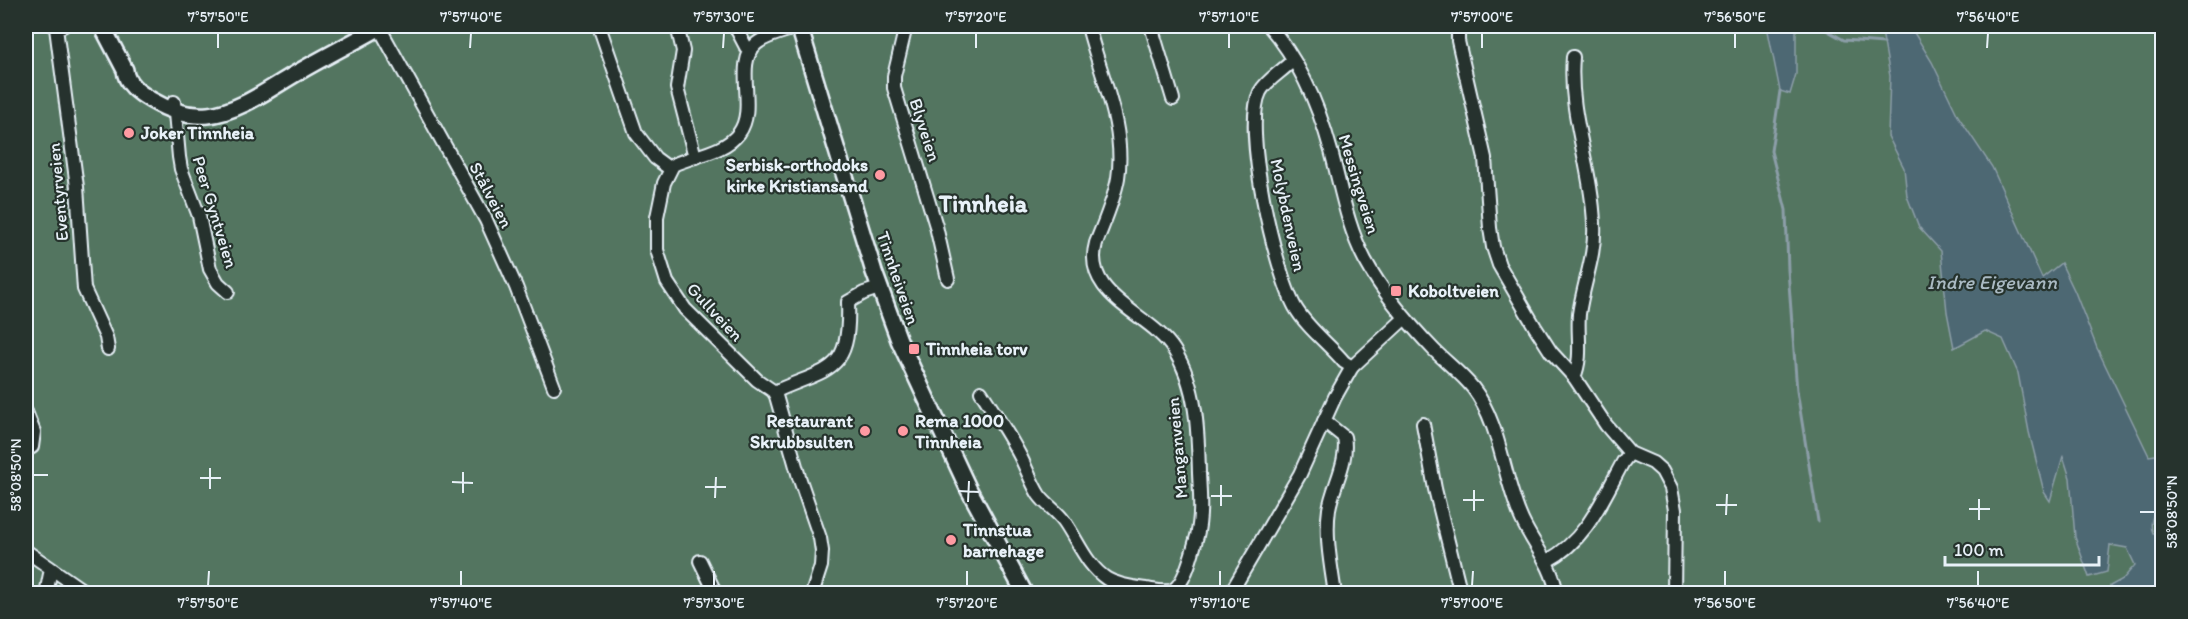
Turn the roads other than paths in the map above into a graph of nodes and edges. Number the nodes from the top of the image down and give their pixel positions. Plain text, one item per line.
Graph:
1 (57, 26) edge
2 (102, 26) edge
3 (381, 26) edge
4 (599, 26) edge
5 (677, 26) edge
6 (735, 26) edge
7 (799, 26) edge
8 (906, 26) edge
9 (1088, 26) edge
10 (1151, 26) edge
11 (1269, 26) edge
12 (1458, 26) edge
13 (751, 51) junction
14 (1573, 57) dead end
15 (1293, 60) junction
16 (1173, 99) dead end
17 (175, 107) junction
18 (695, 157) junction
19 (670, 169) junction
20 (948, 279) dead end
21 (879, 288) junction
22 (228, 292) dead end
23 (1406, 318) junction
24 (108, 349) dead end
25 (1352, 367) junction
26 (1574, 377) junction
27 (554, 387) dead end
28 (774, 392) junction
29 (981, 392) dead end
30 (26, 412) edge
31 (1324, 421) junction
32 (1423, 424) dead end
33 (26, 450) edge
34 (1630, 453) junction
35 (26, 551) edge
36 (700, 561) dead end
37 (1547, 561) junction
38 (51, 569) junction
39 (1181, 590) edge
40 (46, 594) edge
41 (88, 594) edge
42 (716, 594) edge
43 (812, 594) edge
44 (1025, 594) edge
45 (1230, 594) edge
46 (1335, 594) edge
47 (1461, 594) edge
48 (1557, 594) edge
49 (1674, 594) edge

1 - 24 street, Eventyrveien
2 - 17 street
3 - 17 street
3 - 27 street, Stålveien
4 - 19 street
5 - 18 street
6 - 13 street
7 - 13 street
7 - 21 street, Tinnheiveien
8 - 20 street, Blyveien
9 - 39 street, Manganveien
10 - 16 street
11 - 15 street, Messingveien
12 - 26 street
13 - 18 street
14 - 26 street
15 - 23 street, Messingveien
15 - 25 street, Molybdenveien
17 - 22 street, Peer Gyntveien
18 - 19 street
19 - 28 street, Gullveien
21 - 28 street
21 - 44 street, Tinnheiveien
23 - 25 street
23 - 37 street, Messingveien
25 - 31 street
26 - 34 street
28 - 43 street
29 - 39 street, Manganveien
30 - 33 street
31 - 45 street
31 - 46 street
32 - 47 street
34 - 37 street
34 - 49 street
35 - 38 street
36 - 42 street
37 - 48 street, Messingveien
38 - 40 street
38 - 41 street

